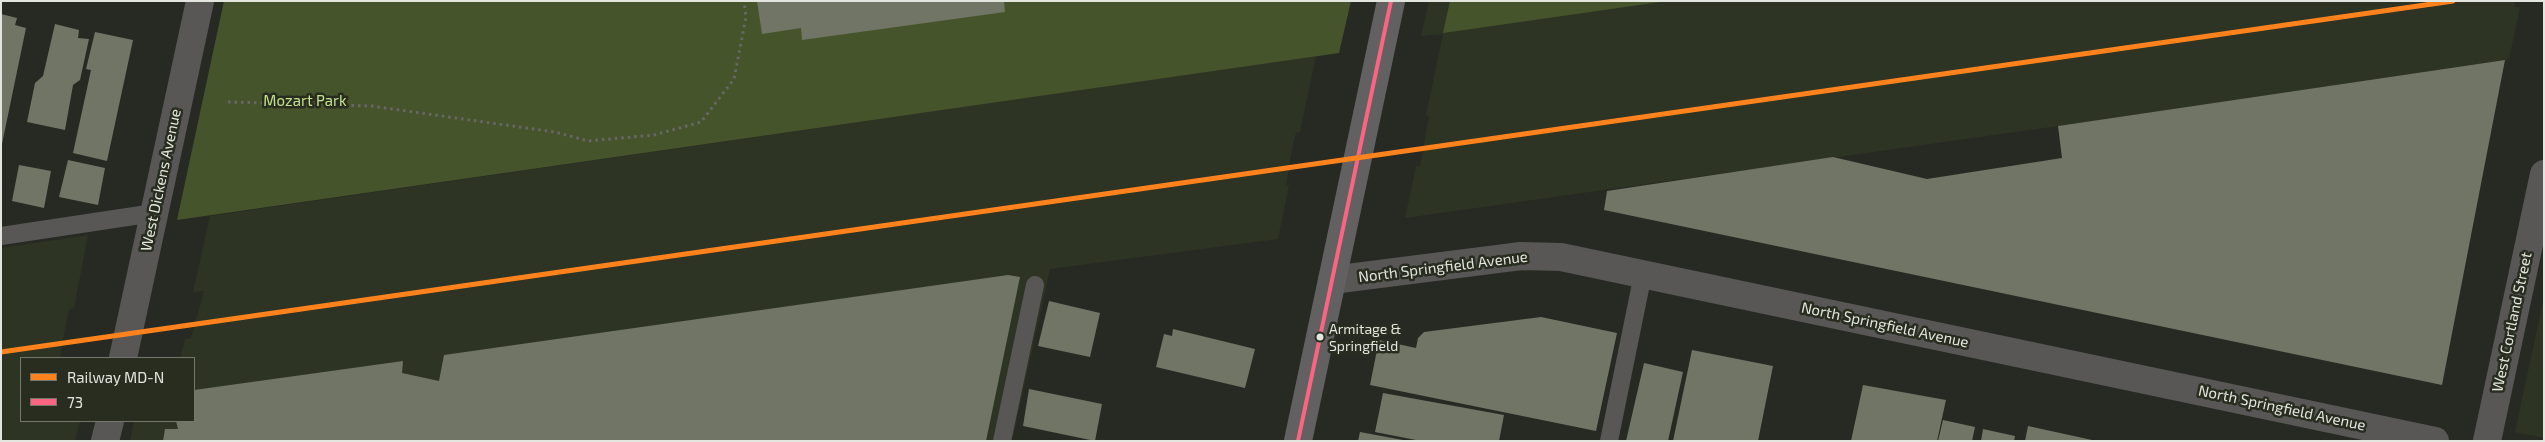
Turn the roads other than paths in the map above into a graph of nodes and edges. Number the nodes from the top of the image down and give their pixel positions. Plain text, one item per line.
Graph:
1 (200, 1) edge
2 (1391, 1) edge
3 (2544, 174) edge
4 (154, 213) junction
5 (1, 236) edge
6 (1643, 274) junction
7 (1332, 280) junction
8 (1035, 285) dead end
9 (123, 357) edge
10 (110, 422) edge
11 (105, 441) edge
12 (1002, 441) edge
13 (1298, 441) edge
14 (1609, 441) edge
15 (2435, 441) edge
16 (2487, 441) edge

1 - 4 street, West Dickens Avenue
2 - 7 main road
3 - 16 street, West Cortland Street
4 - 5 lane
4 - 9 street, West Dickens Avenue
6 - 7 street, North Springfield Avenue
6 - 14 lane
6 - 15 street, North Springfield Avenue
7 - 13 main road
8 - 12 lane
10 - 11 street

